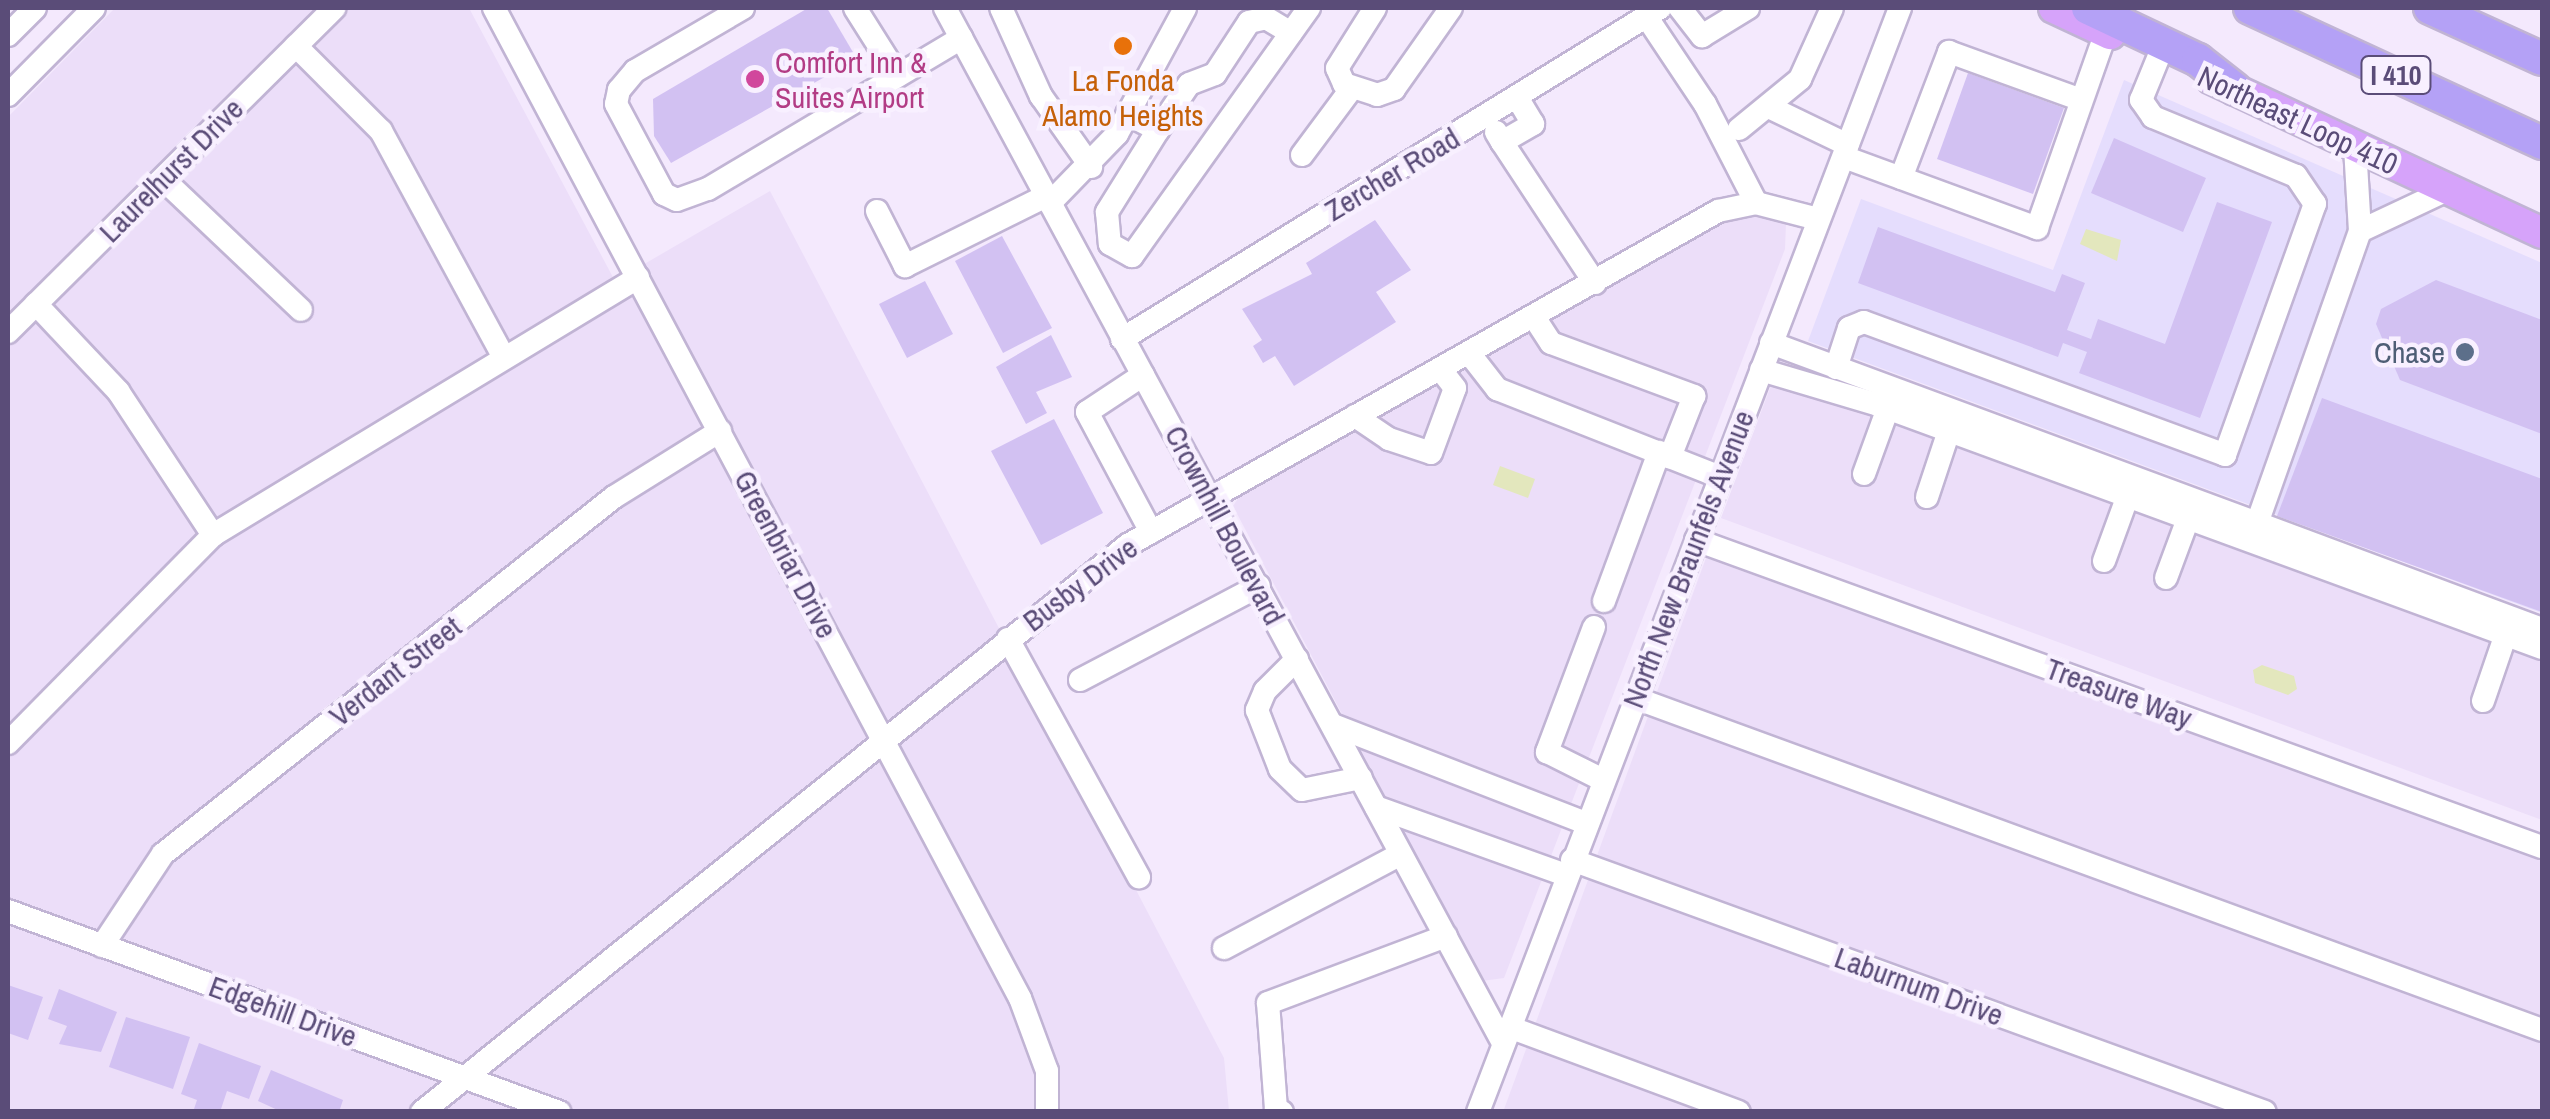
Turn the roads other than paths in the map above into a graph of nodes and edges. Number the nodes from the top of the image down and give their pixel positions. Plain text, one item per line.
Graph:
1 (36, 8) edge
2 (94, 8) edge
3 (334, 8) edge
4 (494, 8) edge
5 (744, 8) edge
6 (855, 8) edge
7 (945, 8) edge
8 (1000, 8) edge
9 (1186, 8) edge
10 (1309, 8) edge
11 (1375, 8) edge
12 (1451, 8) edge
13 (1680, 8) edge
14 (1748, 8) edge
15 (1832, 8) edge
16 (1900, 8) edge
17 (2054, 8) edge
18 (2250, 8) edge
19 (2430, 8) edge
20 (1653, 12) edge
21 (2097, 20) edge
22 (1291, 34) junction
23 (8, 35) edge
24 (961, 38) junction
25 (296, 46) junction
26 (2159, 56) junction
27 (2542, 59) edge
28 (898, 76) junction
29 (1352, 88) junction
30 (2236, 89) junction
31 (8, 95) edge
32 (1518, 97) junction
33 (2079, 98) junction
34 (1771, 108) junction
35 (1128, 114) junction
36 (1487, 116) junction
37 (1739, 129) dead end
38 (1158, 130) junction
39 (1502, 142) junction
40 (2542, 144) edge
41 (2355, 147) junction
42 (1846, 151) junction
43 (1302, 155) dead end
44 (1091, 167) junction
45 (1900, 178) junction
46 (164, 179) junction
47 (2447, 190) junction
48 (1048, 199) junction
49 (1756, 203) junction
50 (877, 211) dead end
51 (1818, 220) junction
52 (2360, 231) junction
53 (2542, 233) edge
54 (638, 278) junction
55 (1595, 283) junction
56 (36, 304) junction
57 (301, 310) dead end
58 (1534, 317) junction
59 (8, 332) edge
60 (1122, 339) junction
61 (1771, 344) junction
62 (1469, 352) junction
63 (502, 354) junction
64 (1836, 368) junction
65 (1440, 369) junction
66 (1760, 370) junction
67 (1143, 375) junction
68 (1888, 408) junction
69 (1356, 416) junction
70 (720, 431) junction
71 (1949, 431) junction
72 (1664, 455) junction
73 (1864, 474) dead end
74 (1720, 477) junction
75 (1210, 496) junction
76 (1927, 498) dead end
77 (2127, 498) junction
78 (2188, 519) junction
79 (2258, 523) junction
80 (1150, 532) junction
81 (213, 535) junction
82 (1696, 540) junction
83 (2104, 561) dead end
84 (2166, 578) dead end
85 (1258, 586) junction
86 (1604, 601) dead end
87 (1594, 627) dead end
88 (2542, 628) edge
89 (2506, 634) junction
90 (1008, 639) junction
91 (2542, 648) edge
92 (1298, 660) junction
93 (1080, 680) dead end
94 (1635, 698) junction
95 (2483, 701) dead end
96 (1333, 725) junction
97 (883, 737) junction
98 (8, 743) edge
99 (1361, 778) junction
100 (1603, 780) junction
101 (1376, 807) junction
102 (1586, 823) junction
103 (2542, 847) edge
104 (1402, 854) junction
105 (1569, 867) junction
106 (1140, 877) dead end
107 (8, 911) edge
108 (1446, 936) junction
109 (102, 946) junction
110 (1224, 948) dead end
111 (2542, 1030) edge
112 (1506, 1035) junction
113 (466, 1077) junction
114 (1278, 1111) edge
115 (422, 1112) edge
116 (559, 1112) edge
117 (1047, 1112) edge
118 (1478, 1112) edge
119 (1739, 1112) edge
120 (2265, 1112) edge

1 - 23 street
2 - 31 street
3 - 25 street, Laurelhurst Drive
4 - 54 street, Greenbriar Drive
5 - 28 street
6 - 28 street
7 - 24 street, Crownhill Boulevard
8 - 44 street
9 - 35 street
10 - 22 street
11 - 29 street
12 - 29 street
13 - 14 street
15 - 34 street
16 - 42 street, North New Braunfels Avenue
17 - 21 main road, Northeast Loop 410
18 - 40 highway, I 410
19 - 27 highway, I 410
20 - 32 street, Zercher Road
20 - 49 street
21 - 26 main road, Northeast Loop 410
21 - 30 highway
21 - 33 street
22 - 38 street
22 - 38 street
24 - 28 street
24 - 48 street, Crownhill Boulevard
25 - 46 street, Laurelhurst Drive
25 - 63 street
26 - 30 main road, Northeast Loop 410
26 - 64 street
29 - 43 street
30 - 41 main road, Northeast Loop 410
32 - 36 street, Zercher Road
32 - 39 street
33 - 45 street
33 - 45 street
34 - 37 street
34 - 42 street
35 - 38 street
35 - 44 street
36 - 39 street
36 - 60 street, Zercher Road
39 - 55 street
41 - 47 main road, Northeast Loop 410
41 - 52 street
42 - 45 street
42 - 51 street, North New Braunfels Avenue
44 - 48 street
46 - 56 street, Laurelhurst Drive
46 - 57 street
47 - 52 street
47 - 53 main road, Northeast Loop 410
48 - 50 street
48 - 60 street, Crownhill Boulevard
49 - 51 street
49 - 55 street, Busby Drive
51 - 61 street, North New Braunfels Avenue
52 - 79 street
54 - 63 street
54 - 70 street, Greenbriar Drive
55 - 58 street, Busby Drive
56 - 59 street, Laurelhurst Drive
56 - 81 street
58 - 62 street, Busby Drive
58 - 72 street
60 - 67 street, Crownhill Boulevard
61 - 64 street
61 - 66 street, North New Braunfels Avenue
62 - 65 street, Busby Drive
62 - 72 street
63 - 81 street
64 - 79 street
65 - 69 street, Busby Drive
65 - 69 street
66 - 68 street
66 - 74 street, North New Braunfels Avenue
67 - 75 street, Crownhill Boulevard
67 - 80 street
68 - 71 street
68 - 73 street
69 - 75 street, Busby Drive
70 - 97 street, Greenbriar Drive
70 - 109 street, Verdant Street
71 - 76 street
71 - 77 street
72 - 74 street
72 - 86 street
74 - 82 street, North New Braunfels Avenue
75 - 80 street, Busby Drive
75 - 85 street, Crownhill Boulevard
77 - 78 street
77 - 83 street
78 - 84 street
78 - 89 street
79 - 88 street
80 - 90 street, Busby Drive
81 - 98 street
82 - 94 street, North New Braunfels Avenue
82 - 103 street, Treasure Way
85 - 92 street, Crownhill Boulevard
85 - 93 street
87 - 100 street
89 - 91 street
89 - 95 street
90 - 97 street, Busby Drive
90 - 106 street
92 - 96 street, Crownhill Boulevard
92 - 99 street
94 - 100 street, North New Braunfels Avenue
94 - 111 street
96 - 99 street, Crownhill Boulevard
96 - 102 street
97 - 113 street, Busby Drive
97 - 117 street, Greenbriar Drive
99 - 101 street, Crownhill Boulevard
100 - 102 street, North New Braunfels Avenue
101 - 104 street, Crownhill Boulevard
101 - 105 street, Laburnum Drive
102 - 105 street, North New Braunfels Avenue
104 - 108 street, Crownhill Boulevard
104 - 110 street
105 - 112 street, North New Braunfels Avenue
105 - 120 street, Laburnum Drive
107 - 109 street, Edgehill Drive
108 - 112 street, Crownhill Boulevard
108 - 114 street
109 - 113 street, Edgehill Drive
112 - 118 street, North New Braunfels Avenue
112 - 119 street
113 - 115 street, Busby Drive
113 - 116 street, Edgehill Drive

